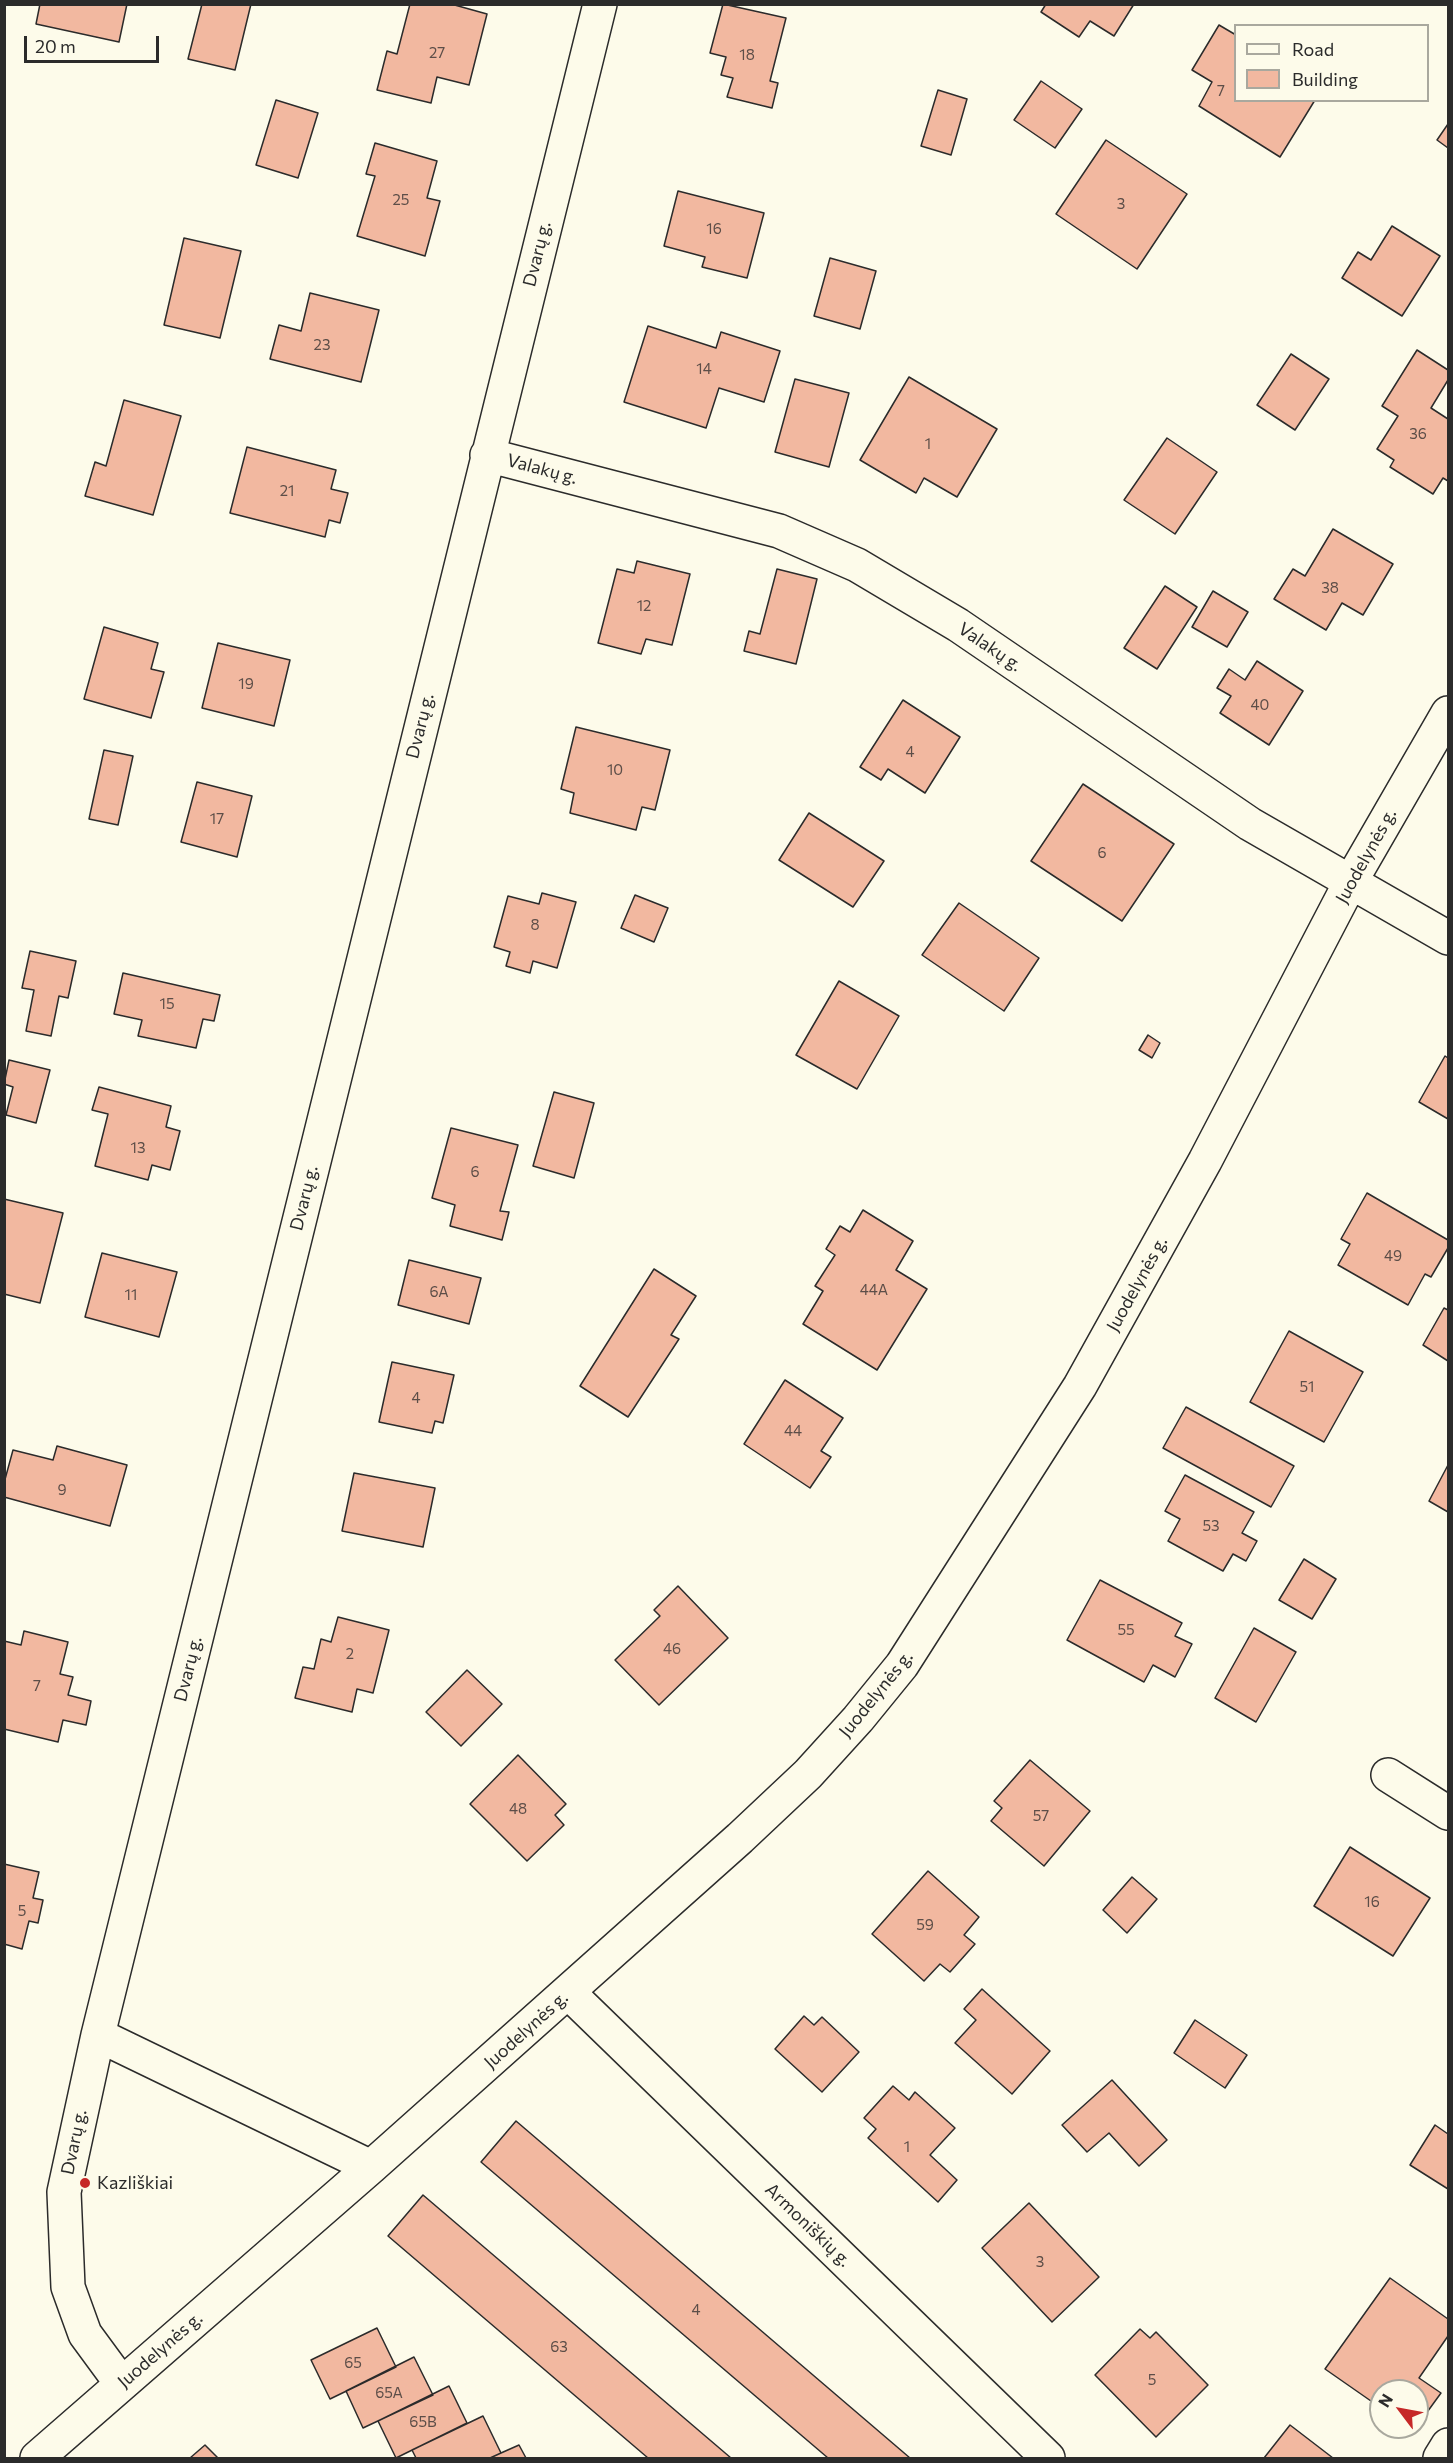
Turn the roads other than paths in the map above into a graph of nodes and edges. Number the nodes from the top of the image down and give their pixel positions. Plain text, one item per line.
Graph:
1 (600, 4) edge
2 (487, 455) junction
3 (1449, 714) edge
4 (1351, 881) junction
5 (1449, 939) edge
6 (1388, 1775) dead end
7 (1449, 1813) edge
8 (568, 1992) junction
9 (98, 2036) junction
10 (371, 2167) junction
11 (121, 2383) junction
12 (1449, 2445) edge
13 (37, 2458) edge
14 (1048, 2458) edge
15 (1440, 2458) edge

1 - 2 street, Dvarų g.
2 - 4 street, Valakų g.
2 - 9 street, Dvarų g.
3 - 4 street, Juodelynės g.
4 - 5 street, Valakų g.
4 - 8 street, Juodelynės g.
6 - 7 street
8 - 10 street, Juodelynės g.
8 - 14 street, Armoniškių g.
9 - 10 street
9 - 11 street, Dvarų g.
10 - 11 street, Juodelynės g.
11 - 13 street, Juodelynės g.
12 - 15 street

